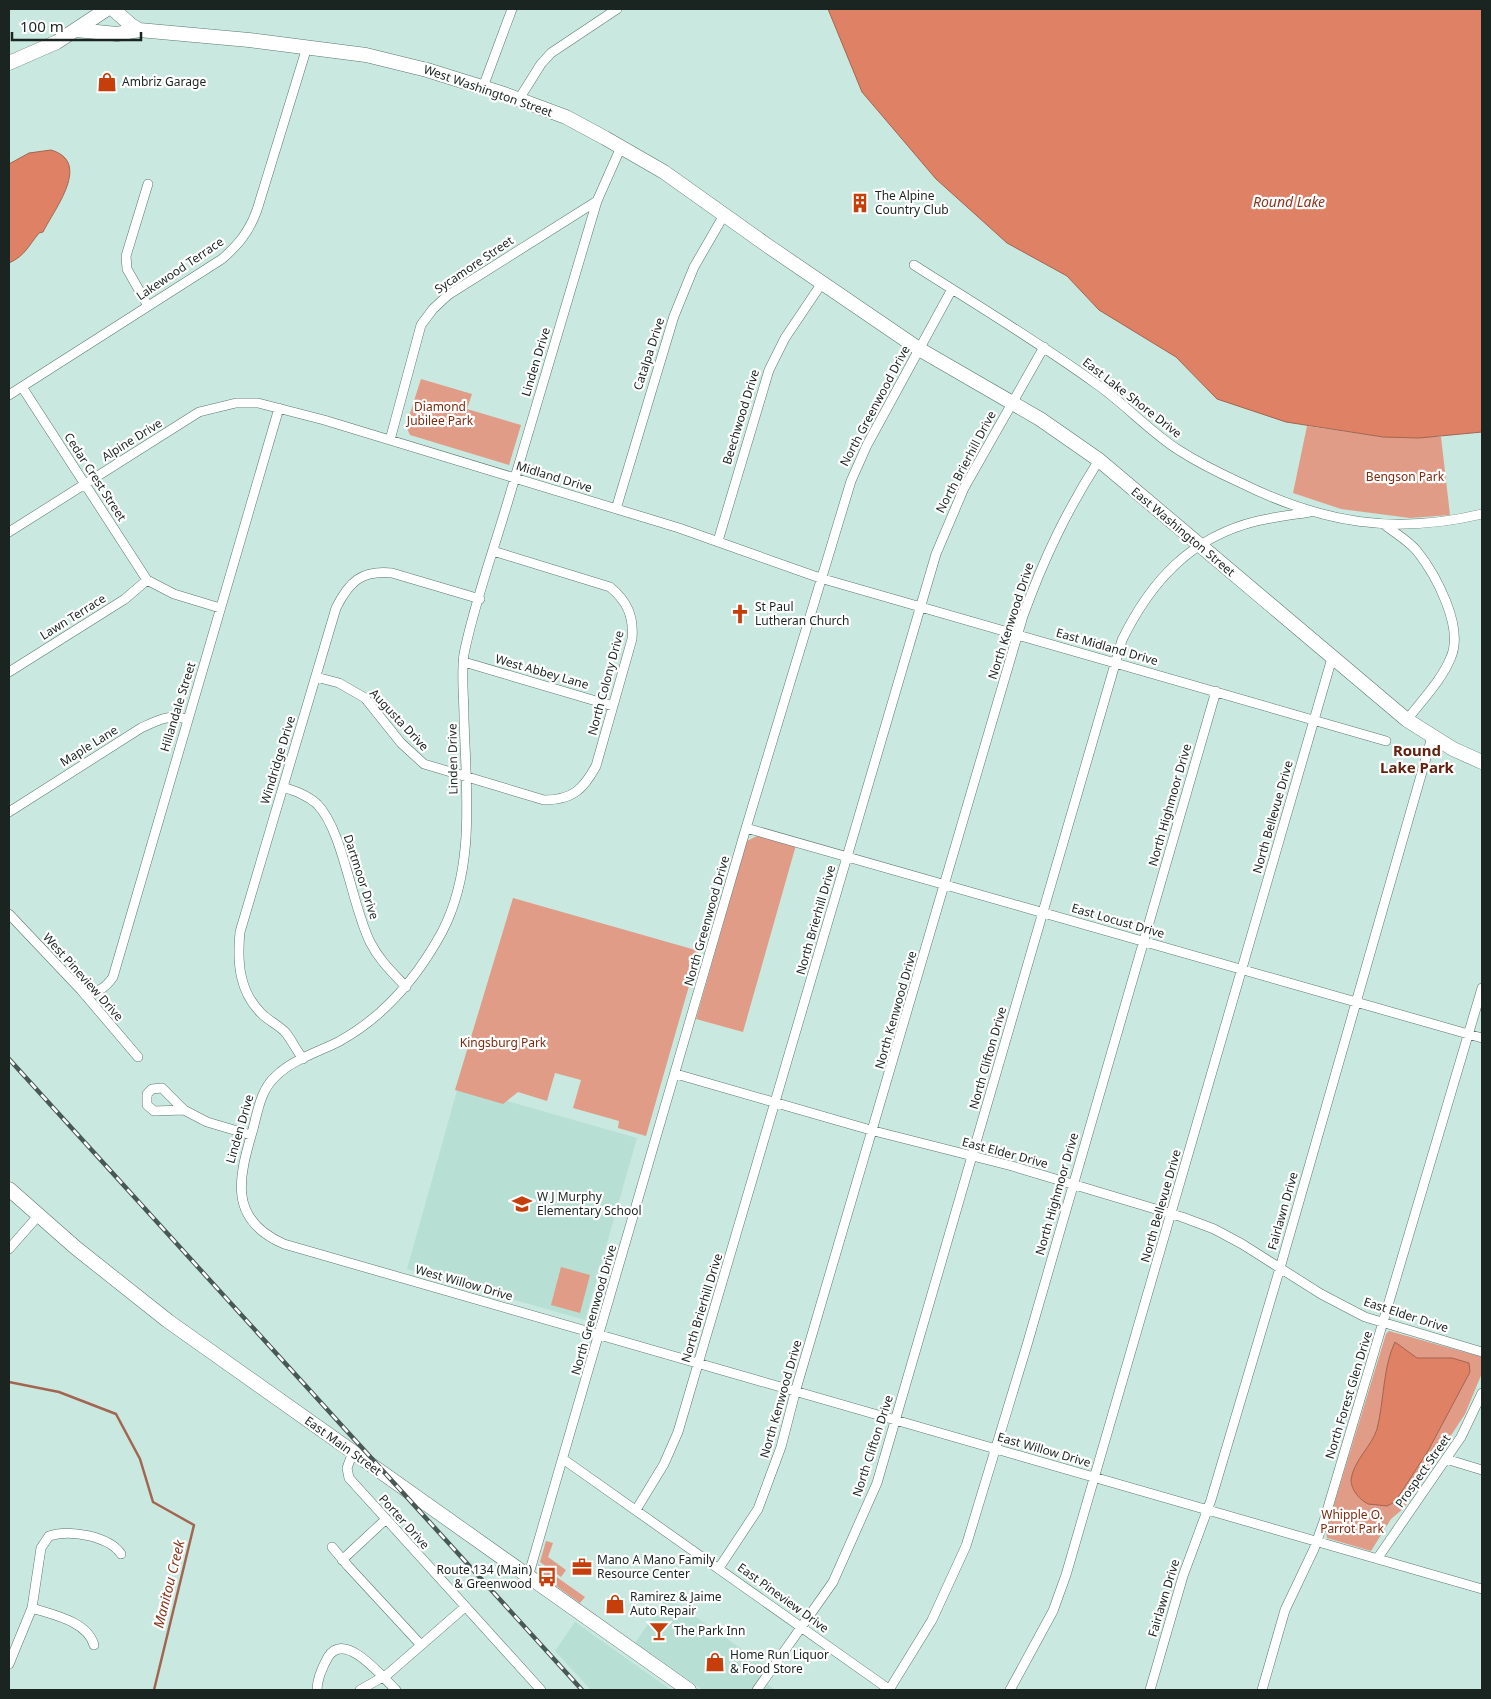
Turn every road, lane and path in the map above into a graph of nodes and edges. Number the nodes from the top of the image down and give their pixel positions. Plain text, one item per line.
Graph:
1 (107, 9) edge
2 (113, 9) edge
3 (512, 9) edge
4 (617, 9) edge
5 (76, 30) junction
6 (139, 30) junction
7 (307, 47) junction
8 (9, 64) edge
9 (483, 87) junction
10 (519, 99) junction
11 (621, 147) junction
12 (148, 184) dead end
13 (597, 201) junction
14 (724, 215) junction
15 (914, 265) dead end
16 (822, 284) junction
17 (952, 289) junction
18 (148, 306) junction
19 (872, 317) joint
20 (1044, 347) junction
21 (919, 349) junction
22 (22, 387) junction
23 (9, 395) edge
24 (1012, 403) junction
25 (279, 408) junction
26 (390, 440) junction
27 (1099, 460) junction
28 (515, 478) junction
29 (85, 484) junction
30 (616, 509) junction
31 (1310, 512) junction
32 (1482, 514) edge
33 (1384, 524) junction
34 (9, 532) edge
35 (718, 541) junction
36 (1200, 545) junction
37 (494, 551) junction
38 (820, 578) junction
39 (147, 580) junction
40 (480, 599) junction
41 (920, 606) junction
42 (220, 608) junction
43 (1018, 634) junction
44 (1332, 658) junction
45 (464, 662) junction
46 (1116, 663) junction
47 (9, 672) edge
48 (316, 677) junction
49 (1216, 691) junction
50 (613, 706) junction
51 (187, 719) junction
52 (1313, 720) junction
53 (1407, 720) junction
54 (1432, 736) junction
55 (1386, 741) dead end
56 (1482, 762) edge
57 (466, 778) junction
58 (283, 787) junction
59 (9, 812) edge
60 (746, 828) junction
61 (848, 857) junction
62 (945, 884) junction
63 (1044, 912) junction
64 (9, 914) edge
65 (1144, 941) junction
66 (1243, 970) junction
67 (406, 987) junction
68 (1482, 988) edge
69 (80, 990) junction
70 (1356, 1002) junction
71 (1468, 1034) junction
72 (1482, 1038) edge
73 (138, 1057) dead end
74 (303, 1060) junction
75 (676, 1074) junction
76 (776, 1103) junction
77 (184, 1110) dead end
78 (874, 1130) junction
79 (251, 1135) junction
80 (972, 1157) junction
81 (1073, 1185) junction
82 (9, 1188) edge
83 (1172, 1214) junction
84 (38, 1216) junction
85 (9, 1249) edge
86 (322, 1255) joint
87 (1280, 1268) junction
88 (1383, 1324) junction
89 (600, 1335) junction
90 (1482, 1352) edge
91 (698, 1363) junction
92 (796, 1389) junction
93 (1482, 1393) edge
94 (896, 1420) junction
95 (995, 1449) junction
96 (353, 1452) junction
97 (563, 1459) junction
98 (1446, 1459) junction
99 (1482, 1470) edge
100 (1095, 1478) junction
101 (636, 1510) junction
102 (1207, 1510) junction
103 (386, 1520) junction
104 (1317, 1541) junction
105 (332, 1547) dead end
106 (121, 1554) dead end
107 (1377, 1558) junction
108 (345, 1563) junction
109 (719, 1568) junction
110 (528, 1577) junction
111 (1482, 1589) edge
112 (465, 1607) junction
113 (32, 1608) junction
114 (802, 1627) junction
115 (94, 1645) dead end
116 (421, 1645) junction
117 (9, 1664) edge
118 (382, 1677) junction
119 (317, 1690) edge
120 (360, 1690) edge
121 (396, 1690) edge
122 (541, 1690) edge
123 (688, 1690) edge
124 (757, 1690) edge
125 (889, 1690) edge
126 (1010, 1690) edge
127 (1150, 1690) edge
128 (1262, 1690) edge

1 - 5 main road
2 - 6 main road
3 - 9 street
4 - 10 street
5 - 6 main road, West Washington Street
5 - 8 main road
6 - 7 main road, West Washington Street
7 - 9 main road, West Washington Street
7 - 18 street, Lakewood Terrace
9 - 10 main road, West Washington Street
10 - 11 main road, West Washington Street
11 - 13 street, Linden Drive
11 - 14 main road, West Washington Street
12 - 18 street
13 - 26 street, Sycamore Street
13 - 28 street, Linden Drive
14 - 16 main road, West Washington Street
14 - 30 street, Catalpa Drive
15 - 17 street, East Lake Shore Drive
16 - 19 main road, West Washington Street
16 - 35 street, Beechwood Drive
17 - 20 street, East Lake Shore Drive
17 - 21 street, North Greenwood Drive
18 - 22 street, Lakewood Terrace
19 - 21 main road, East Washington Street
20 - 24 street, North Brierhill Drive
20 - 31 street, East Lake Shore Drive
21 - 24 main road, East Washington Street
21 - 38 street, North Greenwood Drive
22 - 23 street, Lakewood Terrace
22 - 29 street, Cedar Crest Street
24 - 27 main road, East Washington Street
24 - 41 street, North Brierhill Drive
25 - 26 street, Midland Drive
25 - 29 street, Alpine Drive
25 - 42 street, Hillandale Street
26 - 28 street, Midland Drive
27 - 36 main road, East Washington Street
27 - 43 street, North Kenwood Drive
28 - 30 street, Midland Drive
28 - 37 street, Linden Drive
29 - 34 street, Alpine Drive
29 - 39 street, Cedar Crest Street
30 - 35 street, Midland Drive
31 - 33 street, East Lake Shore Drive
31 - 36 street, North Clifton Drive
32 - 33 street, East Lake Shore Drive
33 - 53 street
35 - 38 street, Midland Drive
36 - 44 main road, East Washington Street
36 - 46 street, North Clifton Drive
37 - 40 street, Linden Drive
37 - 50 street, North Colony Drive
38 - 41 street, East Midland Drive
38 - 60 street, North Greenwood Drive
39 - 42 street
39 - 47 street, Lawn Terrace
40 - 45 street, Linden Drive
40 - 48 street, Windridge Drive
41 - 43 street, East Midland Drive
41 - 61 street, North Brierhill Drive
42 - 51 street, Hillandale Street
43 - 46 street, East Midland Drive
43 - 62 street, North Kenwood Drive
44 - 52 street, North Bellevue Drive
44 - 53 main road, East Washington Street
45 - 50 street, West Abbey Lane
45 - 57 street, Linden Drive
46 - 49 street, East Midland Drive
46 - 63 street, North Clifton Drive
48 - 57 street, Augusta Drive
48 - 58 street, Windridge Drive
49 - 52 street, East Midland Drive
49 - 65 street, North Highmoor Drive
50 - 57 street, North Colony Drive
51 - 59 street, Maple Lane
51 - 69 street, Hillandale Street
52 - 55 street, East Midland Drive
52 - 66 street, North Bellevue Drive
53 - 54 main road, East Washington Street
54 - 56 main road, East Washington Street
54 - 70 street, Fairlawn Drive
57 - 67 street, Linden Drive
58 - 67 street, Dartmoor Drive
58 - 74 street, Windridge Drive
60 - 61 street, East Locust Drive
60 - 75 street, North Greenwood Drive
61 - 62 street, East Locust Drive
61 - 76 street, North Brierhill Drive
62 - 63 street, East Locust Drive
62 - 78 street, North Kenwood Drive
63 - 65 street, East Locust Drive
63 - 80 street, North Clifton Drive
64 - 69 street, West Pineview Drive
65 - 66 street, East Locust Drive
65 - 81 street, North Highmoor Drive
66 - 70 street, East Locust Drive
66 - 83 street, North Bellevue Drive
67 - 74 street, Linden Drive
68 - 71 street, North Forest Glen Drive
69 - 73 street, West Pineview Drive
70 - 71 street, East Locust Drive
70 - 87 street, Fairlawn Drive
71 - 72 street, East Locust Drive
71 - 88 street, North Forest Glen Drive
74 - 79 street, Linden Drive
75 - 76 street, East Elder Drive
75 - 89 street, North Greenwood Drive
76 - 78 street, East Elder Drive
76 - 91 street, North Brierhill Drive
77 - 79 street
78 - 80 street, East Elder Drive
78 - 92 street, North Kenwood Drive
79 - 86 street, Linden Drive
80 - 81 street, East Elder Drive
80 - 94 street, North Clifton Drive
81 - 83 street, East Elder Drive
81 - 95 street, North Highmoor Drive
82 - 84 main road, East Main Street
83 - 87 street, East Elder Drive
83 - 100 street, North Bellevue Drive
84 - 85 street
84 - 96 main road, East Main Street
86 - 89 street, West Willow Drive
87 - 88 street, East Elder Drive
87 - 102 street, Fairlawn Drive
88 - 90 street, East Elder Drive
88 - 104 street, North Forest Glen Drive
89 - 91 street, East Willow Drive
89 - 97 street, North Greenwood Drive
91 - 92 street, East Willow Drive
91 - 101 street, North Brierhill Drive
92 - 94 street, East Willow Drive
92 - 109 street, North Kenwood Drive
93 - 98 street, Prospect Street
94 - 95 street, East Willow Drive
94 - 114 street, North Clifton Drive
95 - 100 street, East Willow Drive
95 - 125 street, North Highmoor Drive
96 - 103 street, Porter Drive
96 - 110 main road, East Main Street
97 - 101 street, East Pineview Drive
97 - 110 street, North Greenwood Drive
98 - 99 street
98 - 107 street, Prospect Street
100 - 102 street, East Willow Drive
100 - 126 street, North Bellevue Drive
101 - 109 street, East Pineview Drive
102 - 104 street, East Willow Drive
102 - 127 street, Fairlawn Drive
103 - 108 street
103 - 112 street, Porter Drive
104 - 107 street, East Willow Drive
104 - 128 street, North Forest Glen Drive
105 - 108 street
106 - 113 street
107 - 111 street, East Willow Drive
108 - 116 street
109 - 114 street, East Pineview Drive
110 - 123 main road, East Main Street
112 - 116 street
112 - 122 street, Porter Drive
113 - 115 street
113 - 117 street
114 - 124 street, North Clifton Drive
114 - 125 street, East Pineview Drive
116 - 118 street
118 - 119 street
118 - 120 street
118 - 121 street

